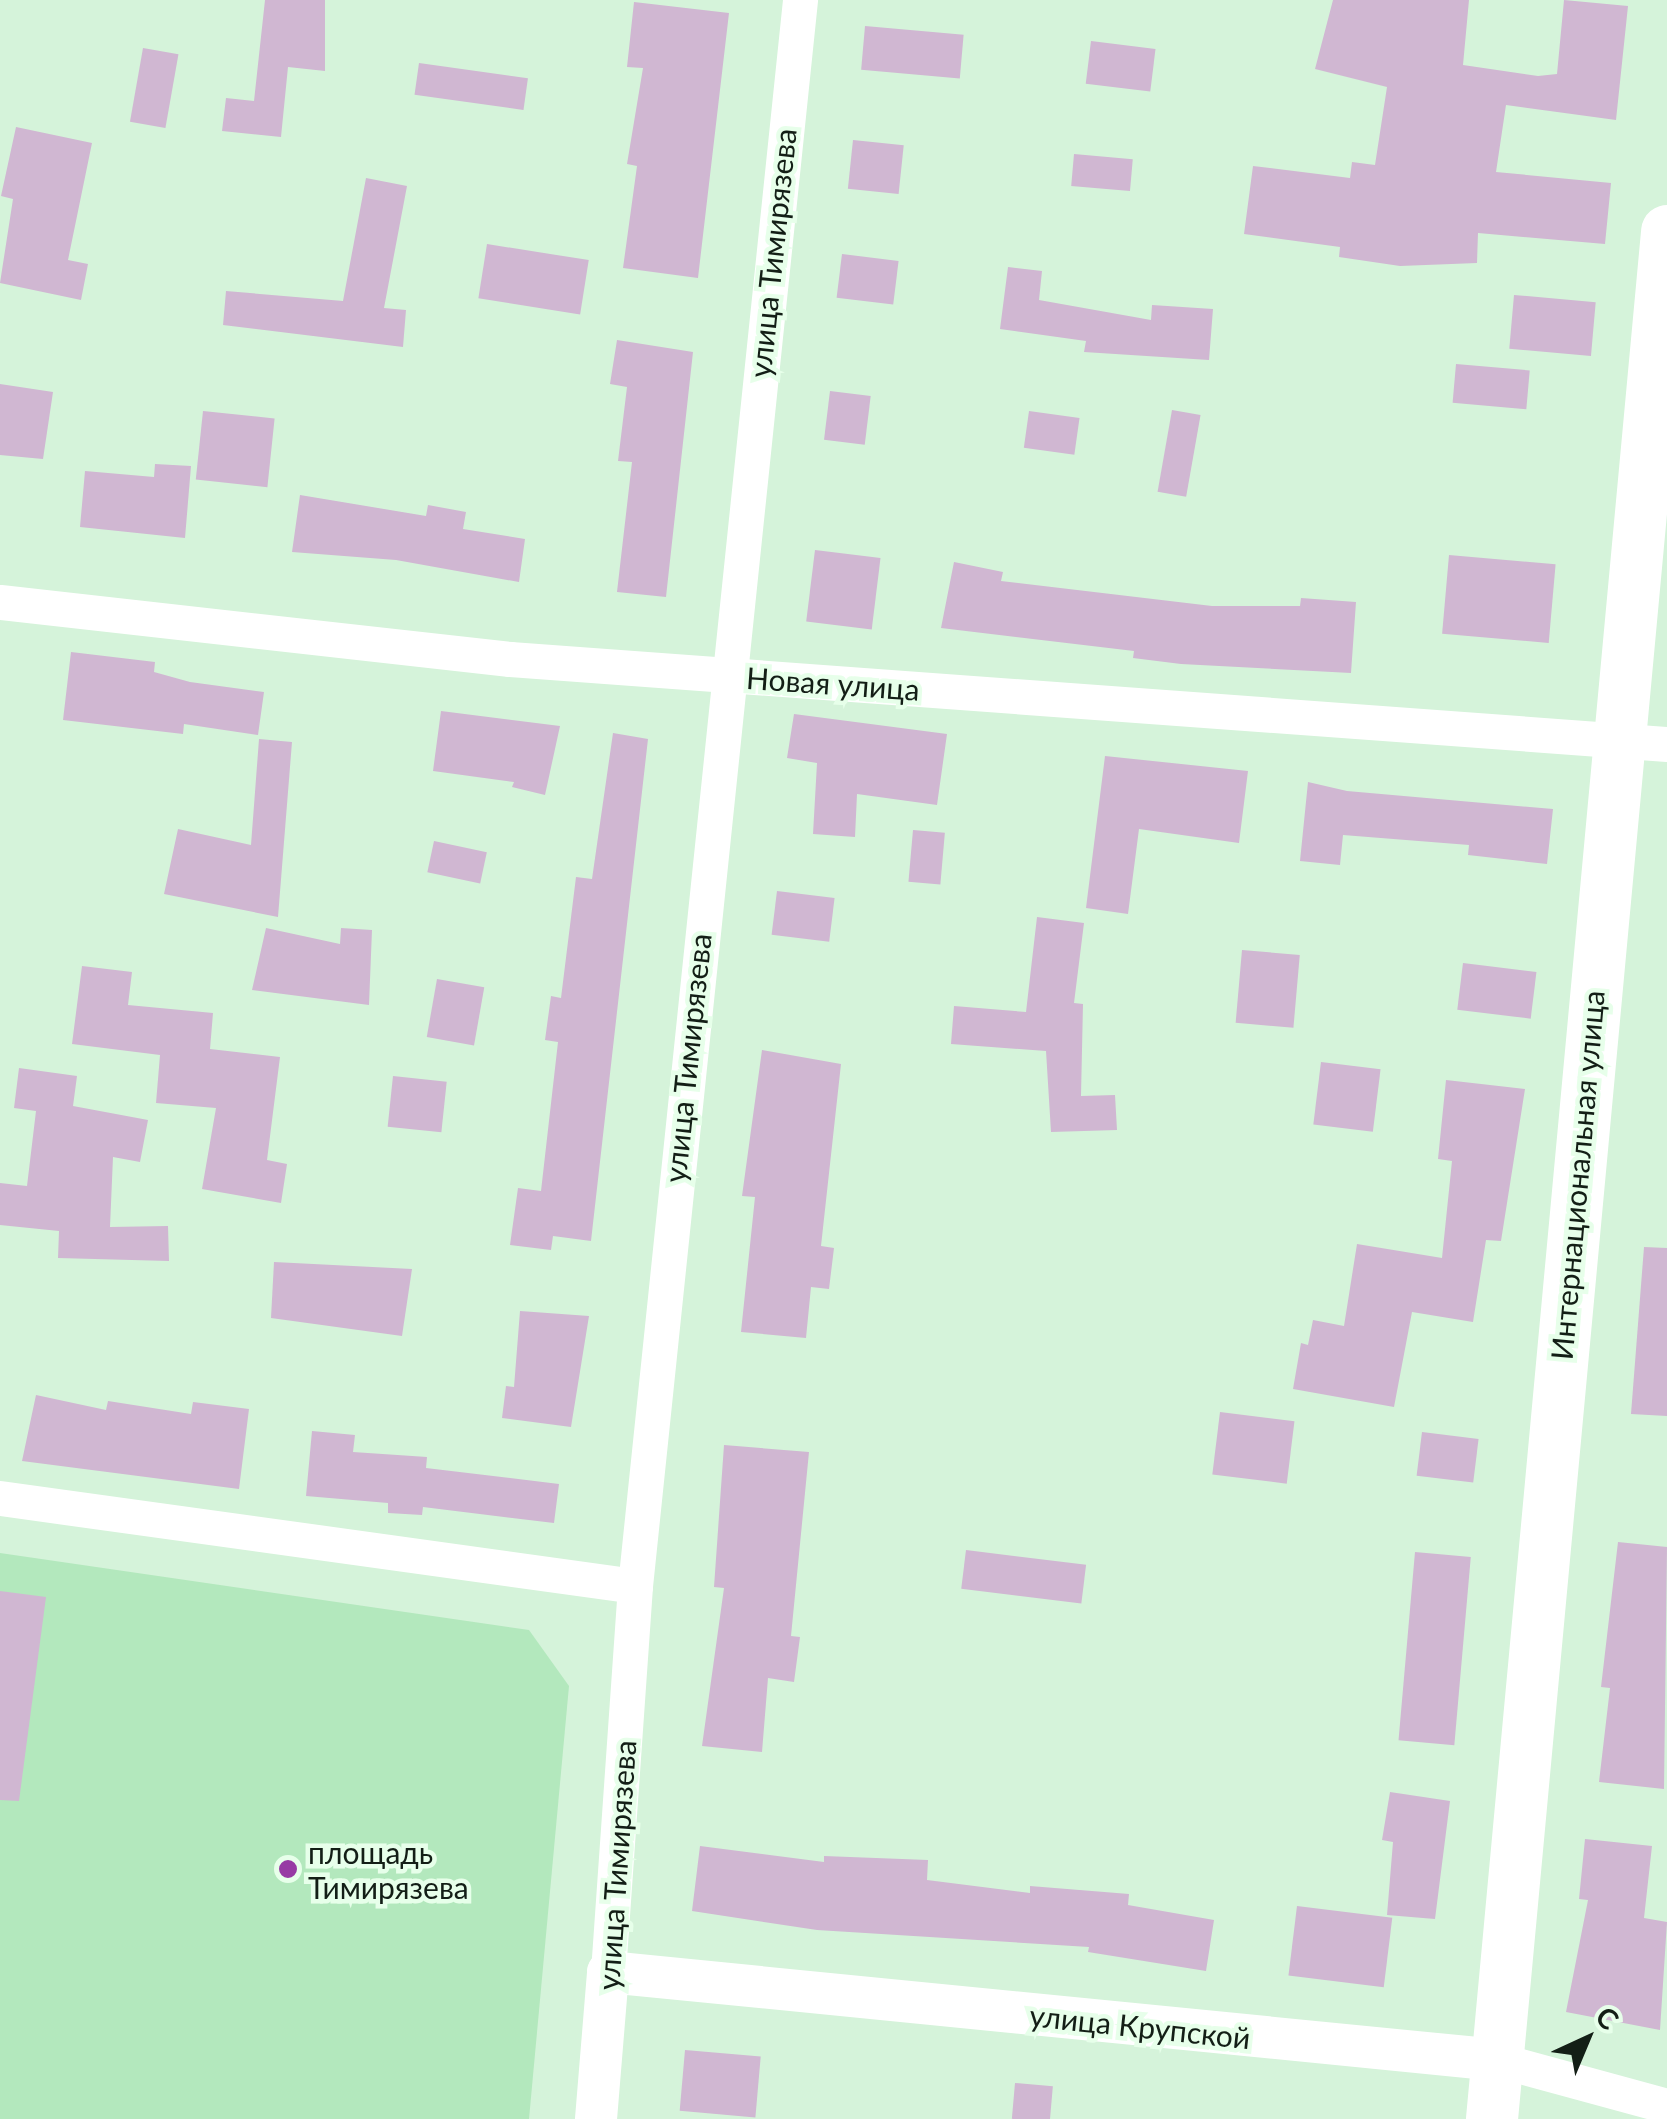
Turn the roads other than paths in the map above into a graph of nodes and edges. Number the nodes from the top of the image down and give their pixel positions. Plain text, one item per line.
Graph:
1 (800, 0) edge
2 (1667, 231) edge
3 (0, 602) edge
4 (725, 675) junction
5 (1616, 738) junction
6 (1667, 744) edge
7 (0, 1498) edge
8 (634, 1586) junction
9 (608, 1972) junction
10 (1498, 2060) junction
11 (1667, 2106) edge
12 (596, 2119) edge
13 (1492, 2119) edge

1 - 4 street, улица Тимирязева
2 - 5 main road, Интернациональная улица
3 - 4 street, Новая улица
4 - 5 street, Новая улица
4 - 8 street, улица Тимирязева
5 - 6 street, Новая улица
5 - 10 main road, Интернациональная улица
7 - 8 street
8 - 9 street, улица Тимирязева
9 - 10 street, улица Крупской
9 - 12 street, улица Тимирязева
10 - 11 street, улица Крупской
10 - 13 main road, Интернациональная улица

